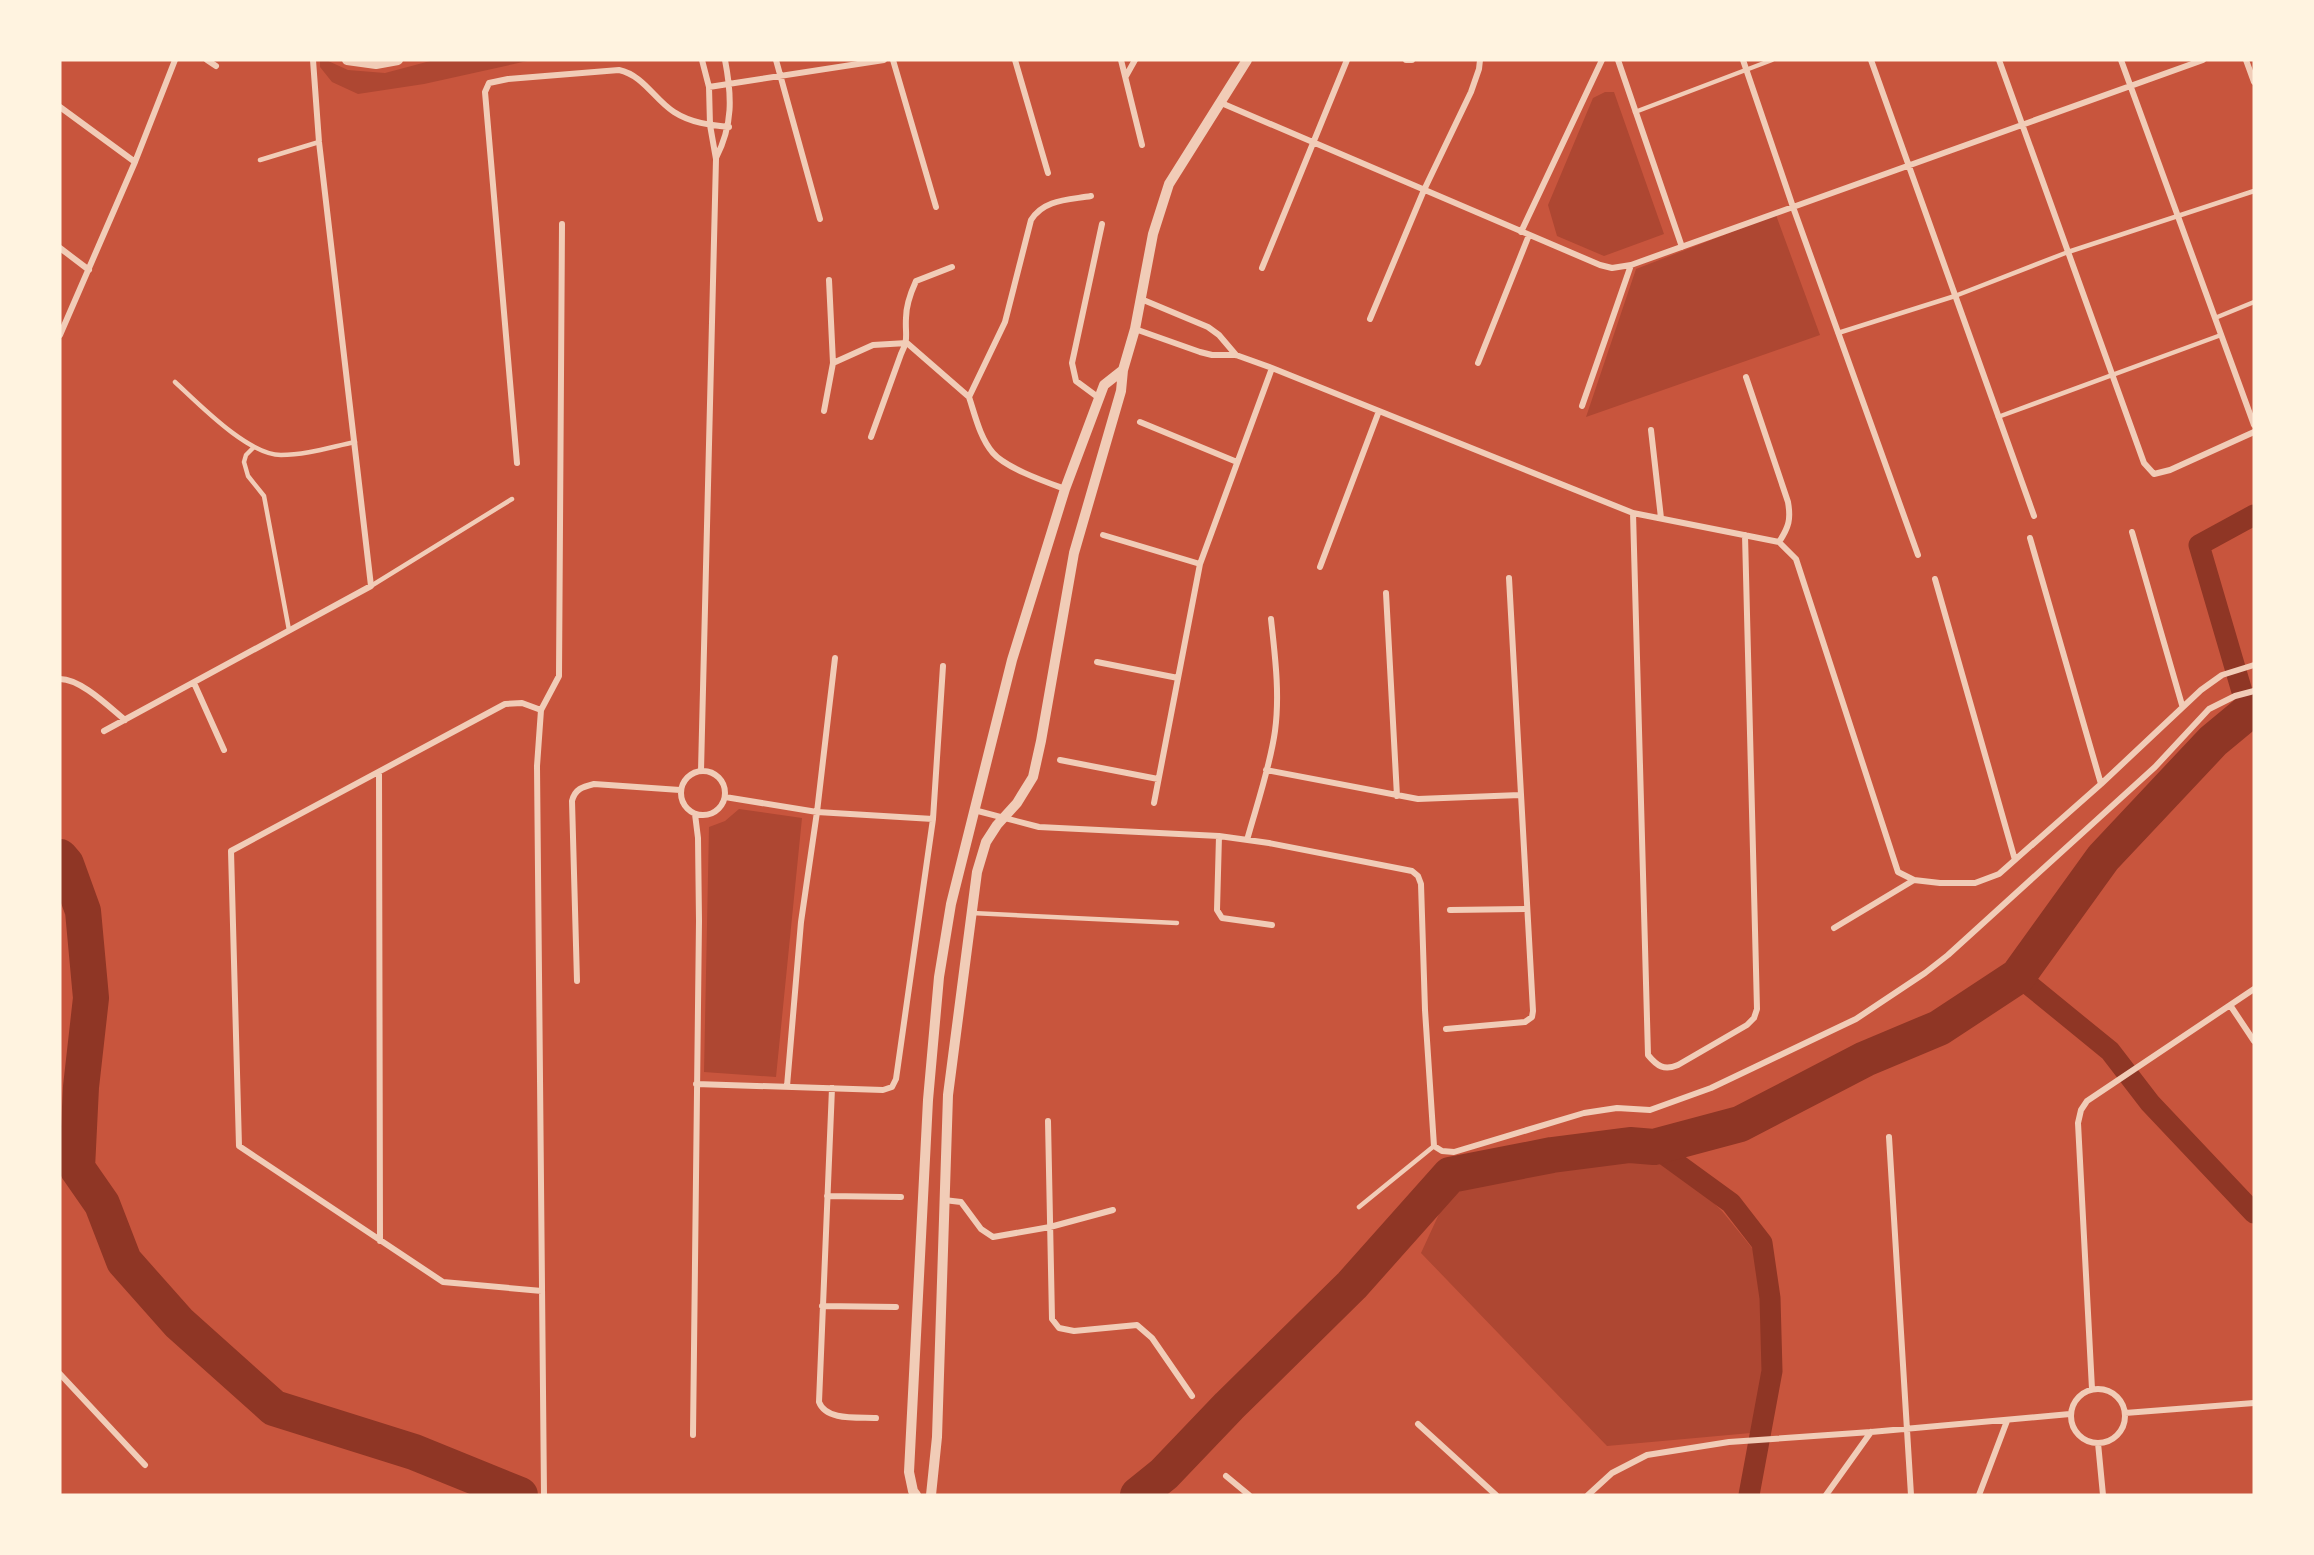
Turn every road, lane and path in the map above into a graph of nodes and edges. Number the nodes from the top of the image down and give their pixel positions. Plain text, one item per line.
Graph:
1 (175, 60) edge
2 (207, 60) edge
3 (313, 60) edge
4 (347, 60) edge
5 (398, 60) edge
6 (702, 60) edge
7 (725, 60) edge
8 (776, 60) edge
9 (884, 60) edge
10 (893, 60) edge
11 (1015, 60) edge
12 (1121, 60) edge
13 (1135, 60) edge
14 (1247, 60) edge
15 (1347, 60) edge
16 (1406, 60) edge
17 (1412, 60) edge
18 (1480, 60) edge
19 (1602, 60) edge
20 (1618, 60) edge
21 (1743, 60) edge
22 (1772, 60) edge
23 (1871, 60) edge
24 (1999, 60) edge
25 (2121, 60) edge
26 (2203, 60) edge
27 (2247, 60) edge
28 (216, 66) dead end
29 (1746, 69) junction
30 (780, 76) junction
31 (1126, 76) junction
32 (2254, 82) edge
33 (730, 84) junction
34 (2131, 86) junction
35 (710, 87) junction
36 (1219, 102) junction
37 (60, 107) edge
38 (1635, 112) junction
39 (710, 125) junction
40 (2022, 125) junction
41 (729, 127) junction
42 (319, 142) junction
43 (1314, 143) junction
44 (1142, 145) dead end
45 (716, 159) junction
46 (260, 160) dead end
47 (135, 162) junction
48 (1909, 166) junction
49 (1048, 173) dead end
50 (1424, 190) junction
51 (2254, 191) edge
52 (1091, 196) dead end
53 (936, 207) dead end
54 (1793, 207) junction
55 (2178, 216) junction
56 (820, 219) dead end
57 (562, 224) dead end
58 (1102, 224) dead end
59 (1521, 232) junction
60 (1529, 235) junction
61 (1682, 247) junction
62 (60, 248) edge
63 (2068, 252) junction
64 (1631, 265) junction
65 (952, 267) dead end
66 (1262, 268) dead end
67 (89, 270) junction
68 (829, 280) dead end
69 (1955, 296) junction
70 (1140, 299) junction
71 (2254, 302) edge
72 (2215, 318) junction
73 (1370, 319) dead end
74 (1135, 329) junction
75 (1838, 333) junction
76 (2221, 335) junction
77 (60, 336) edge
78 (907, 343) junction
79 (1236, 356) junction
80 (833, 363) junction
81 (1478, 363) dead end
82 (1272, 368) junction
83 (1123, 370) junction
84 (2112, 375) junction
85 (1746, 377) dead end
86 (175, 382) dead end
87 (969, 397) junction
88 (1099, 398) junction
89 (1582, 406) dead end
90 (824, 411) dead end
91 (1379, 411) junction
92 (1998, 417) junction
93 (1140, 422) dead end
94 (2254, 425) edge
95 (1651, 430) dead end
96 (2254, 432) edge
97 (871, 437) dead end
98 (355, 442) junction
99 (254, 447) junction
100 (1237, 462) junction
101 (517, 463) dead end
102 (1065, 489) junction
103 (512, 499) dead end
104 (1633, 513) junction
105 (2034, 516) dead end
106 (1660, 518) junction
107 (2132, 532) dead end
108 (1102, 535) dead end
109 (1745, 535) junction
110 (2030, 538) dead end
111 (1779, 542) junction
112 (1918, 555) dead end
113 (1200, 564) junction
114 (1320, 567) dead end
115 (1509, 578) dead end
116 (1935, 579) dead end
117 (371, 586) junction
118 (1386, 593) dead end
119 (1271, 620) dead end
120 (289, 630) junction
121 (835, 658) dead end
122 (1097, 662) dead end
123 (2254, 665) edge
124 (943, 666) dead end
125 (1178, 678) junction
126 (60, 679) edge
127 (194, 683) junction
128 (2254, 691) edge
129 (2182, 705) junction
130 (540, 710) junction
131 (125, 720) junction
132 (104, 731) dead end
133 (224, 750) dead end
134 (1060, 760) dead end
135 (1266, 770) junction
136 (701, 771) junction
137 (379, 772) junction
138 (1158, 779) junction
139 (2101, 784) junction
140 (680, 790) junction
141 (1520, 795) junction
142 (1397, 796) junction
143 (725, 797) junction
144 (1154, 803) dead end
145 (974, 810) junction
146 (818, 812) junction
147 (695, 814) junction
148 (1004, 817) junction
149 (933, 819) junction
150 (1219, 836) junction
151 (1247, 840) junction
152 (2015, 860) junction
153 (1914, 880) junction
154 (1450, 909) dead end
155 (1527, 909) junction
156 (971, 913) junction
157 (1176, 923) dead end
158 (1272, 925) dead end
159 (1834, 928) dead end
160 (577, 981) dead end
161 (2254, 989) edge
162 (2230, 1005) junction
163 (1446, 1029) dead end
164 (2254, 1041) edge
165 (696, 1084) junction
166 (787, 1086) junction
167 (832, 1088) junction
168 (1048, 1121) dead end
169 (1889, 1137) dead end
170 (1434, 1146) junction
171 (827, 1196) junction
172 (901, 1197) dead end
173 (944, 1200) junction
174 (1359, 1208) dead end
175 (1113, 1210) dead end
176 (1050, 1227) junction
177 (380, 1240) junction
178 (542, 1291) junction
179 (822, 1306) junction
180 (896, 1307) dead end
181 (60, 1374) edge
182 (2092, 1389) junction
183 (1192, 1396) dead end
184 (2254, 1403) edge
185 (2125, 1413) junction
186 (2070, 1414) junction
187 (876, 1418) dead end
188 (2007, 1421) junction
189 (1418, 1424) dead end
190 (1907, 1429) junction
191 (1871, 1432) junction
192 (693, 1435) dead end
193 (2098, 1443) junction
194 (145, 1465) dead end
195 (1226, 1476) dead end
196 (544, 1495) edge
197 (916, 1495) edge
198 (931, 1495) edge
199 (1249, 1495) edge
200 (1496, 1495) edge
201 (1588, 1495) edge
202 (1826, 1495) edge
203 (1911, 1495) edge
204 (1978, 1495) edge
205 (2103, 1495) edge

1 - 47 street
2 - 28 street
3 - 42 street
4 - 5 street
6 - 35 street
7 - 33 street
8 - 30 street
9 - 30 street
10 - 53 street
11 - 49 street
12 - 31 street
13 - 31 street
14 - 36 street
15 - 43 street
16 - 17 street
18 - 50 street
19 - 59 street
20 - 38 street
21 - 29 street
22 - 29 lane
23 - 48 street
24 - 40 street
25 - 34 street
26 - 34 street
27 - 32 street
29 - 38 lane
29 - 54 street
30 - 33 street
30 - 56 street
31 - 44 street
33 - 35 street
33 - 41 street
34 - 40 street
34 - 55 street
35 - 39 street
36 - 43 street
36 - 70 street
37 - 47 street
38 - 61 street
39 - 41 street
39 - 45 street
39 - 101 street
40 - 48 street
40 - 63 street
41 - 45 street
42 - 46 lane
42 - 98 street
43 - 50 street
43 - 66 street
45 - 136 street
47 - 67 street
48 - 54 street
48 - 69 street
50 - 59 street
50 - 73 street
51 - 55 lane
52 - 87 street
54 - 61 street
54 - 75 street
55 - 63 lane
55 - 72 street
57 - 130 street
58 - 88 street
59 - 60 street
60 - 64 street
60 - 81 street
61 - 64 street
62 - 67 street
63 - 69 lane
63 - 84 street
64 - 89 street
65 - 78 street
67 - 77 street
68 - 80 street
69 - 75 lane
69 - 92 street
70 - 74 street
70 - 79 street
71 - 72 lane
72 - 76 street
74 - 79 street
74 - 83 street
75 - 112 street
76 - 84 lane
76 - 94 street
78 - 80 street
78 - 87 street
78 - 97 street
79 - 82 street
80 - 90 street
82 - 91 street
82 - 100 street
83 - 88 street
83 - 148 street
84 - 92 lane
84 - 96 street
85 - 111 street
86 - 99 lane
87 - 102 street
88 - 102 street
91 - 104 street
91 - 114 street
92 - 105 street
93 - 100 street
95 - 106 street
98 - 99 lane
98 - 117 street
99 - 120 lane
100 - 113 street
102 - 145 street
103 - 117 lane
104 - 106 street
104 - 109 street
106 - 109 street
107 - 129 street
108 - 113 street
109 - 111 street
110 - 139 street
111 - 153 street
113 - 125 street
115 - 141 street
116 - 152 street
117 - 120 street
118 - 142 street
119 - 135 street
120 - 127 street
121 - 146 street
122 - 125 street
123 - 129 street
124 - 149 street
125 - 138 street
126 - 131 street
127 - 131 street
127 - 133 street
128 - 170 street
129 - 139 street
130 - 137 street
130 - 178 street
131 - 132 street
134 - 138 street
135 - 142 street
135 - 151 street
136 - 140 street
136 - 143 street
137 - 177 street
137 - 177 street
138 - 144 street
139 - 152 street
140 - 147 street
140 - 160 street
141 - 142 street
141 - 155 street
143 - 146 street
143 - 147 street
145 - 148 street
145 - 197 street
146 - 149 street
146 - 166 street
147 - 165 street
148 - 150 street
148 - 156 street
149 - 167 street
150 - 151 street
150 - 158 street
151 - 170 street
152 - 153 street
153 - 159 street
154 - 155 street
155 - 163 street
156 - 157 lane
156 - 173 street
161 - 162 street
162 - 164 street
162 - 182 street
165 - 166 street
165 - 192 street
166 - 167 street
167 - 171 street
168 - 176 street
169 - 190 street
170 - 174 lane
171 - 172 street
171 - 179 street
173 - 176 street
173 - 198 street
175 - 176 street
176 - 183 street
177 - 178 street
178 - 196 street
179 - 180 street
179 - 187 street
181 - 194 street
182 - 185 street
182 - 186 street
184 - 185 street
185 - 193 street
186 - 188 street
186 - 193 street
188 - 190 street
188 - 204 street
189 - 200 street
190 - 191 street
190 - 203 street
191 - 201 street
191 - 202 street
193 - 205 street
195 - 199 street

